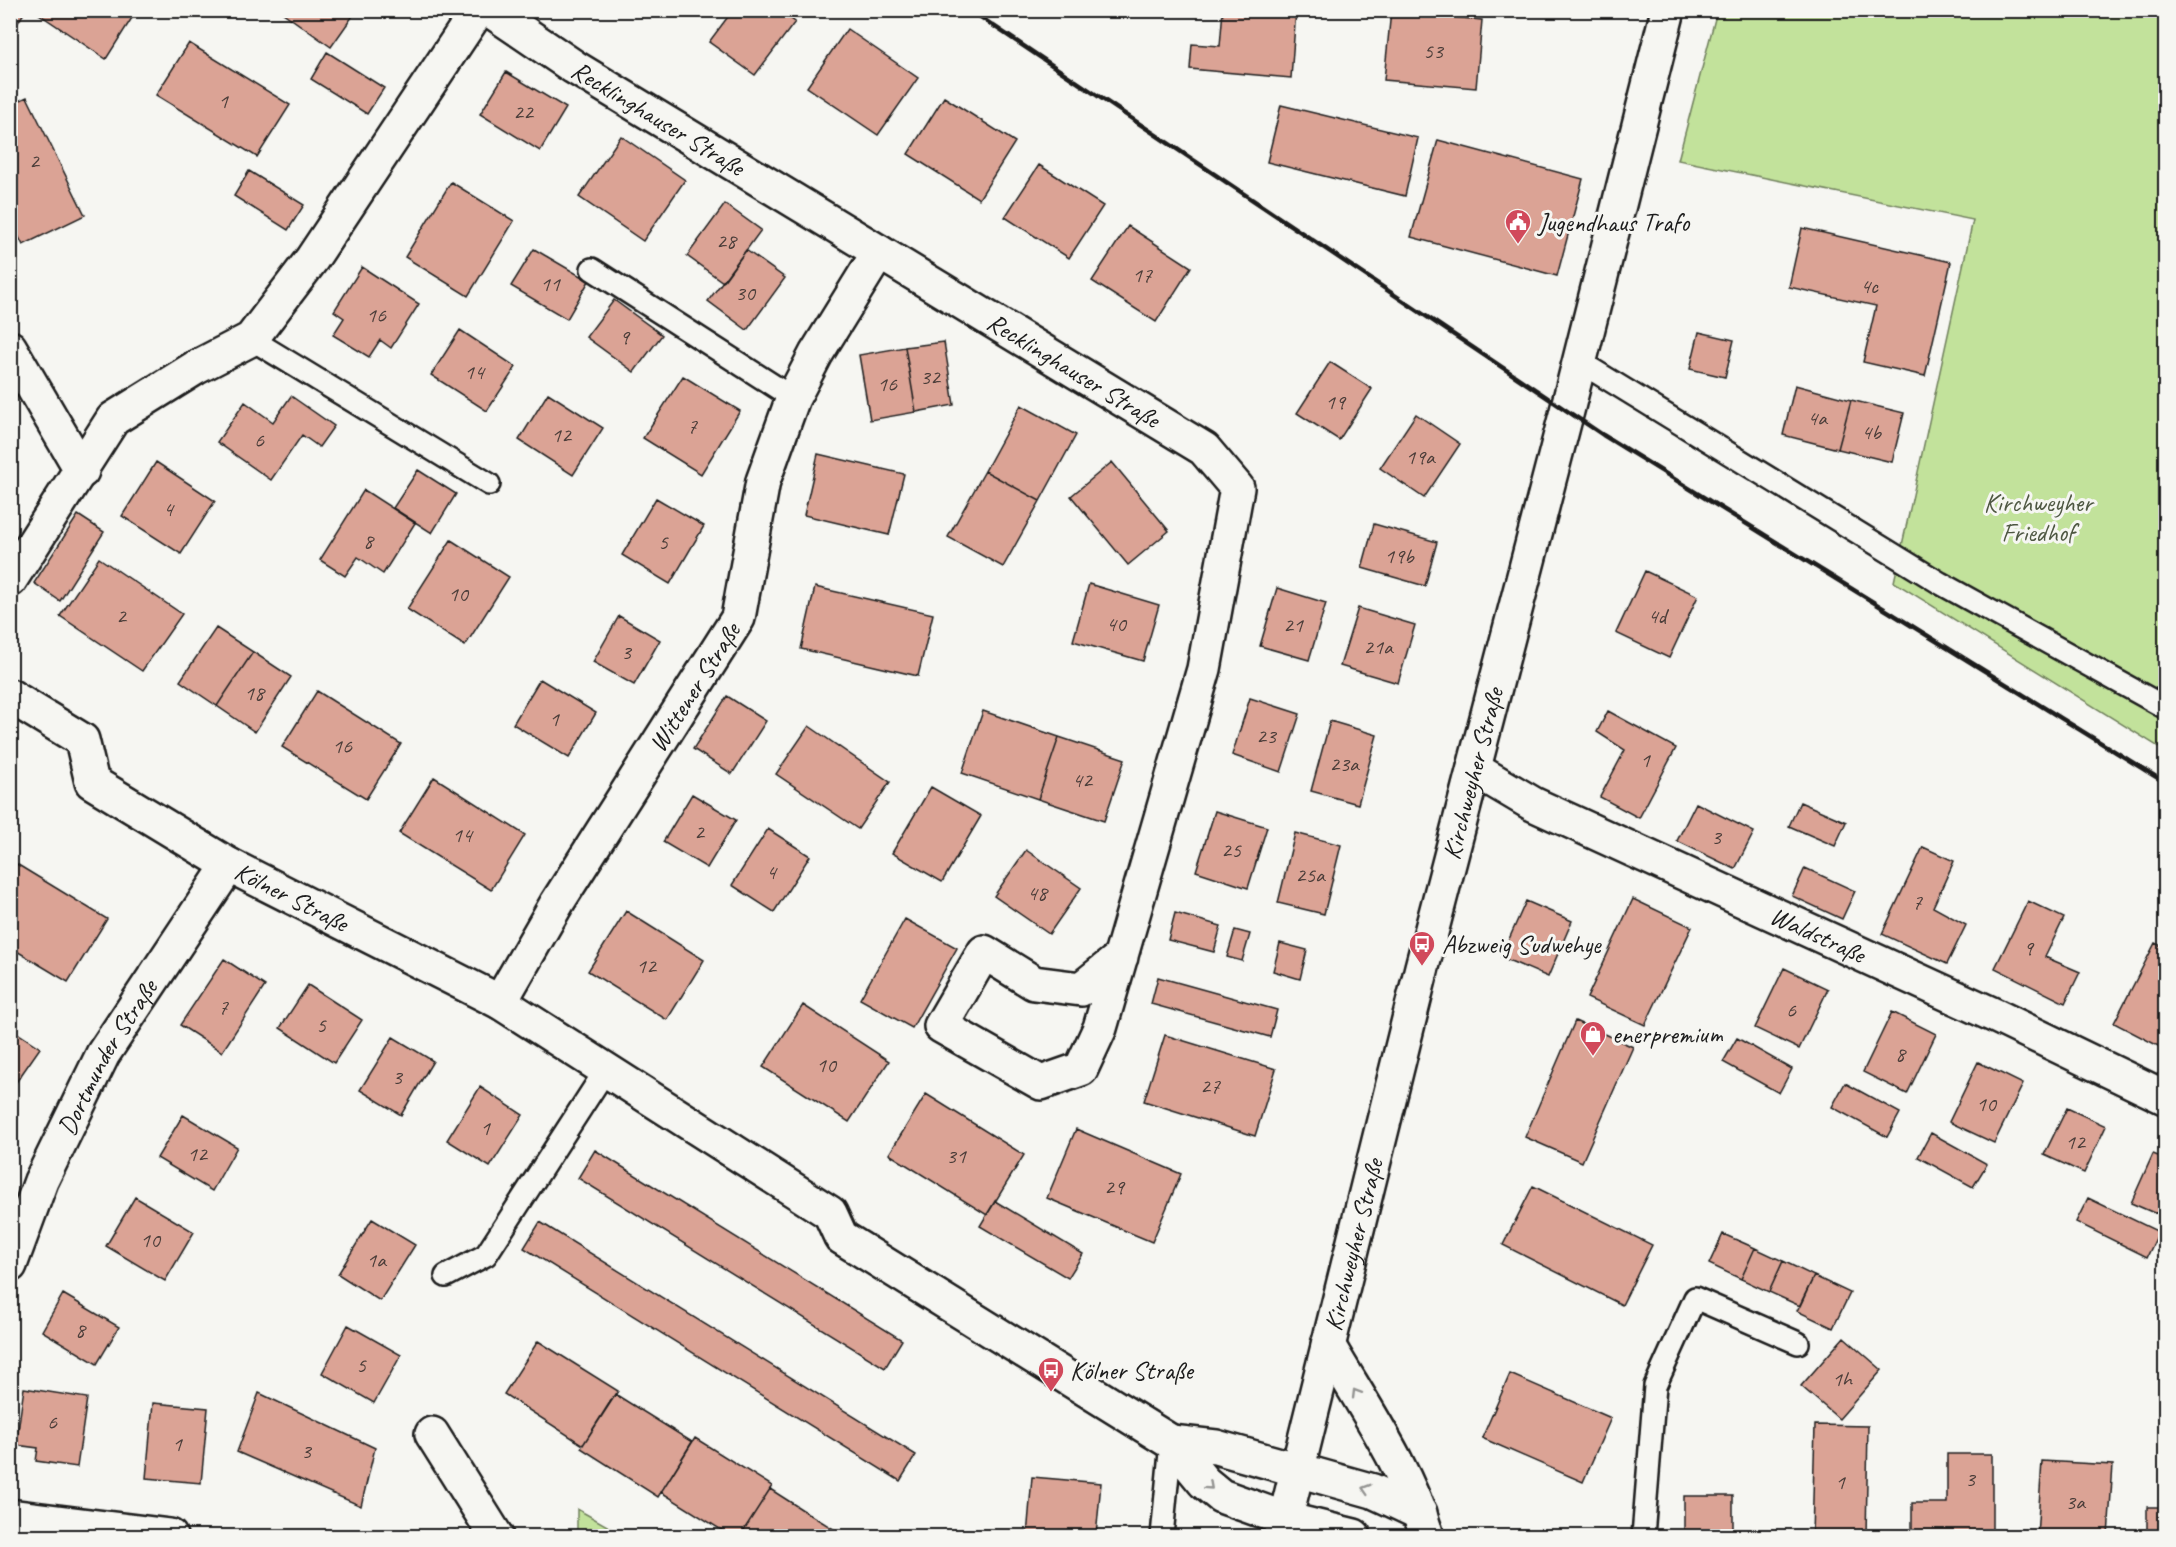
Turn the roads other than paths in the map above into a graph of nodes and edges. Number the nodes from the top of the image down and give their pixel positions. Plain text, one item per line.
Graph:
1 (478, 10) edge
2 (490, 10) edge
3 (1668, 10) edge
4 (879, 252) junction
5 (592, 269) dead end
6 (251, 339) junction
7 (10, 348) edge
8 (1580, 362) junction
9 (792, 398) junction
10 (82, 471) junction
11 (489, 484) dead end
12 (10, 580) edge
13 (10, 696) edge
14 (2166, 708) edge
15 (1474, 769) junction
16 (229, 866) junction
17 (1121, 957) junction
18 (500, 1002) junction
19 (605, 1071) junction
20 (2166, 1098) edge
21 (10, 1265) edge
22 (446, 1276) dead end
23 (1798, 1343) dead end
24 (1328, 1345) junction
25 (432, 1434) dead end
26 (1171, 1442) junction
27 (1298, 1470) junction
28 (10, 1516) edge
29 (1423, 1525) edge
30 (1283, 1528) edge
31 (170, 1536) edge
32 (496, 1536) edge
33 (1162, 1536) edge
34 (1354, 1536) edge
35 (1643, 1536) edge

1 - 6 street
2 - 4 street, Recklinghauser Straße
3 - 8 street, Kirchweyher Straße
4 - 9 street, Wittener Straße
4 - 17 street, Recklinghauser Straße
5 - 9 lane
6 - 10 street
6 - 11 lane
7 - 10 street
8 - 14 lane
8 - 15 street, Kirchweyher Straße
9 - 18 street, Wittener Straße
10 - 12 street
13 - 16 street, Kölner Straße
15 - 20 street, Waldstraße
15 - 24 street, Kirchweyher Straße
16 - 18 street, Kölner Straße
16 - 21 street, Dortmunder Straße
17 - 17 street, Recklinghauser Straße
18 - 19 street, Kölner Straße
19 - 22 lane
19 - 26 street, Kölner Straße
23 - 35 lane
24 - 27 street, Kirchweyher Straße
29 -> 24 street
25 - 32 street
26 - 27 street, Kölner Straße
26 -> 30 street, Kölner Straße
26 - 33 lane
29 -> 27 street, Kölner Straße
27 - 30 street, Kirchweyher Straße
28 - 31 street
30 - 34 street, Kölner Straße

